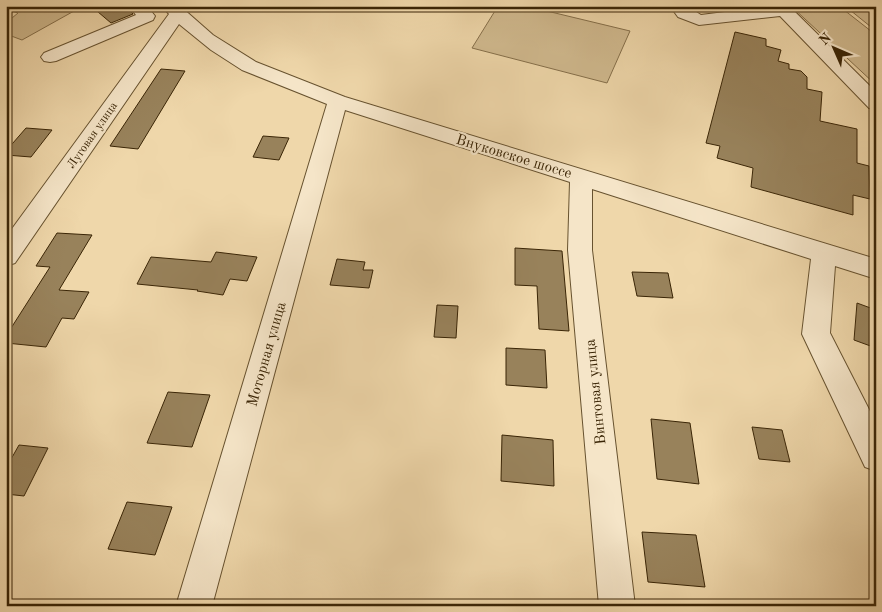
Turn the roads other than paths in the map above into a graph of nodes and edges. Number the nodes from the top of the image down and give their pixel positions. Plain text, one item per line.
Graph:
1 (137, 6) edge
2 (678, 6) edge
3 (781, 9) edge
4 (174, 10) edge
5 (50, 57) dead end
6 (338, 101) junction
7 (876, 104) edge
8 (581, 177) junction
9 (824, 253) junction
10 (6, 256) edge
11 (876, 269) edge
12 (876, 456) edge
13 (194, 606) edge
14 (617, 606) edge

1 - 5 street
2 - 3 street
3 - 7 street
4 - 6 street, Внуковское шоссе
4 - 10 street, Луговая улица
6 - 8 street, Внуковское шоссе
6 - 13 street, Моторная улица
8 - 9 street, Внуковское шоссе
8 - 14 street, Винтовая улица
9 - 11 street, Внуковское шоссе
9 - 12 street

